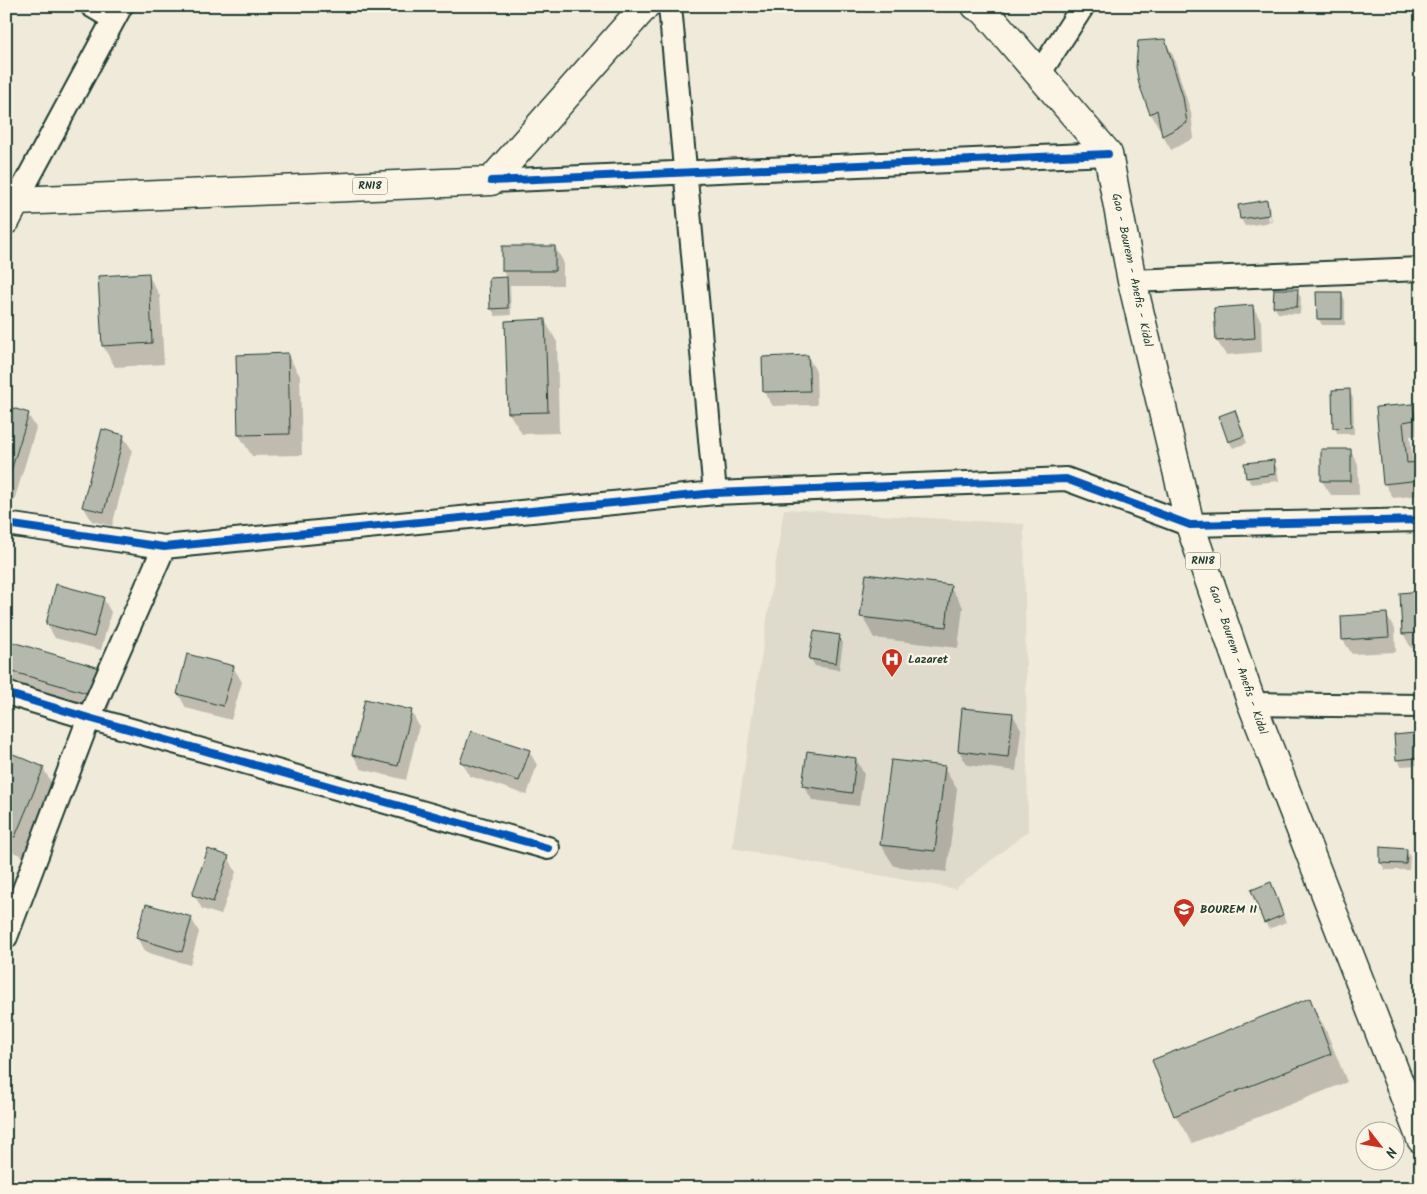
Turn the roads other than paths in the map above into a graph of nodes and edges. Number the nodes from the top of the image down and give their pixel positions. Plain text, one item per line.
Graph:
1 (92, 6) edge
2 (645, 6) edge
3 (670, 6) edge
4 (976, 6) edge
5 (1083, 6) edge
6 (118, 13) edge
7 (1040, 74) junction
8 (1108, 154) junction
9 (686, 172) junction
10 (491, 181) junction
11 (11, 211) edge
12 (1421, 269) edge
13 (1132, 281) junction
14 (715, 493) junction
15 (1421, 520) edge
16 (6, 524) edge
17 (1190, 525) junction
18 (164, 547) junction
19 (6, 693) edge
20 (1252, 704) junction
21 (1421, 706) edge
22 (89, 718) junction
23 (548, 848) dead end
24 (6, 937) edge
25 (1421, 1139) edge

1 - 6 street
2 - 10 main road
3 - 9 street
4 - 7 main road, Gao - Bourem - Anefis - Kidal / RN18
5 - 7 street
6 - 11 street
7 - 8 main road, Gao - Bourem - Anefis - Kidal / RN18
8 - 9 street
8 - 13 main road, Gao - Bourem - Anefis - Kidal / RN18
9 - 10 street
9 - 14 street
10 - 11 main road, RN18
12 - 13 street
13 - 17 main road, Gao - Bourem - Anefis - Kidal / RN18
14 - 17 street
14 - 18 street
15 - 17 street
16 - 18 street
17 - 20 main road, Gao - Bourem - Anefis - Kidal / RN18
18 - 22 street
19 - 22 street
20 - 21 street
20 - 25 main road, Gao - Bourem - Anefis - Kidal / RN18
22 - 23 street
22 - 24 street

